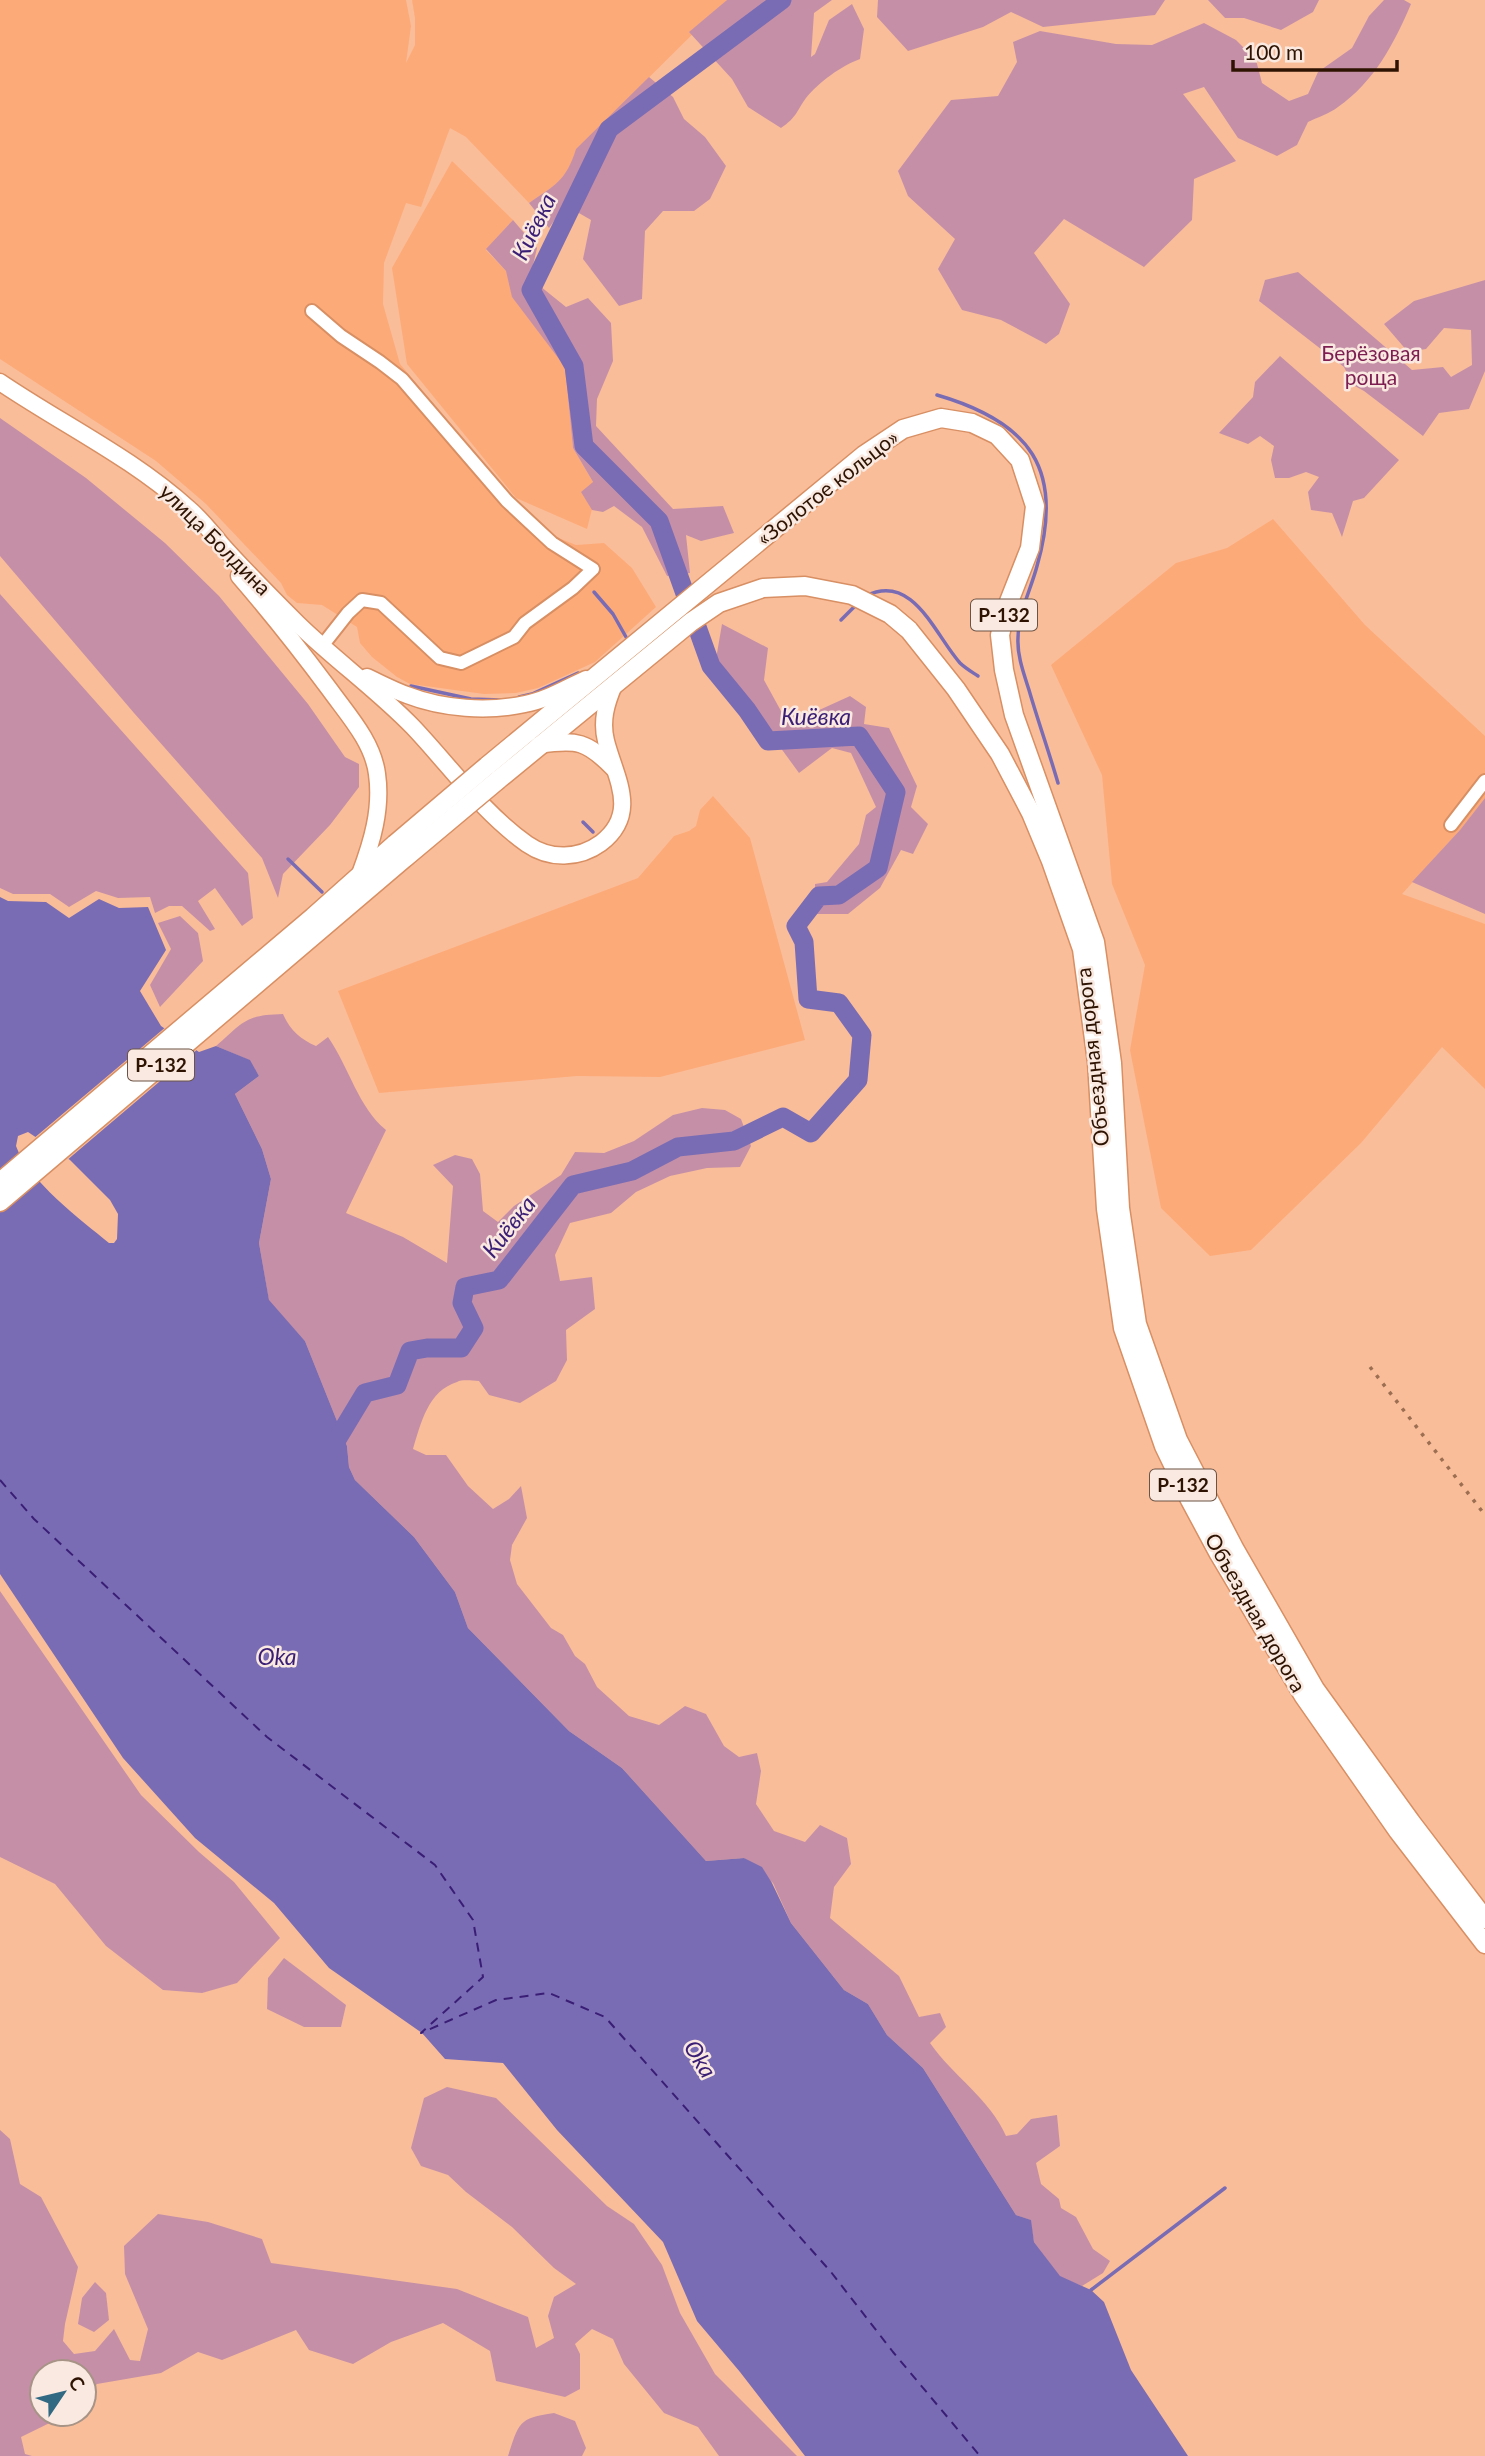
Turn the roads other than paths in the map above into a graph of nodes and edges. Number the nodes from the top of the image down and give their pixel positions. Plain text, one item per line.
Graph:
1 (312, 311) dead end
2 (0, 382) edge
3 (221, 543) junction
4 (322, 646) junction
5 (348, 668) junction
6 (609, 676) junction
7 (539, 745) junction
8 (492, 773) junction
9 (619, 774) junction
10 (1485, 781) edge
11 (1451, 825) dead end
12 (400, 850) junction
13 (360, 874) junction
14 (317, 923) junction
15 (1088, 945) junction
16 (0, 1182) edge
17 (0, 1202) edge
18 (1485, 1919) edge
19 (1485, 1944) edge

1 - 4 street
2 - 3 main road, улица Болдина
3 - 4 main road, улица Болдина
3 - 13 main road
4 - 5 main road, улица Болдина
5 - 6 main road
5 - 9 main road
6 - 7 highway, Р-132
6 - 8 highway, «Золотое кольцо» / Р-132
6 - 9 main road
6 - 15 highway, «Золотое кольцо» / Р-132
6 - 15 highway, «Золотое кольцо» / Р-132
7 - 8 highway, Р-132
7 - 9 main road
8 - 12 highway, Р-132, bridge
10 - 11 street
12 - 13 highway, Р-132
12 - 14 highway, Р-132
13 - 14 highway, Р-132
14 - 16 highway, Р-132
14 - 17 highway, Р-132
15 - 18 highway, Объездная дорога / Р-132
15 - 19 highway, Объездная дорога / Р-132

